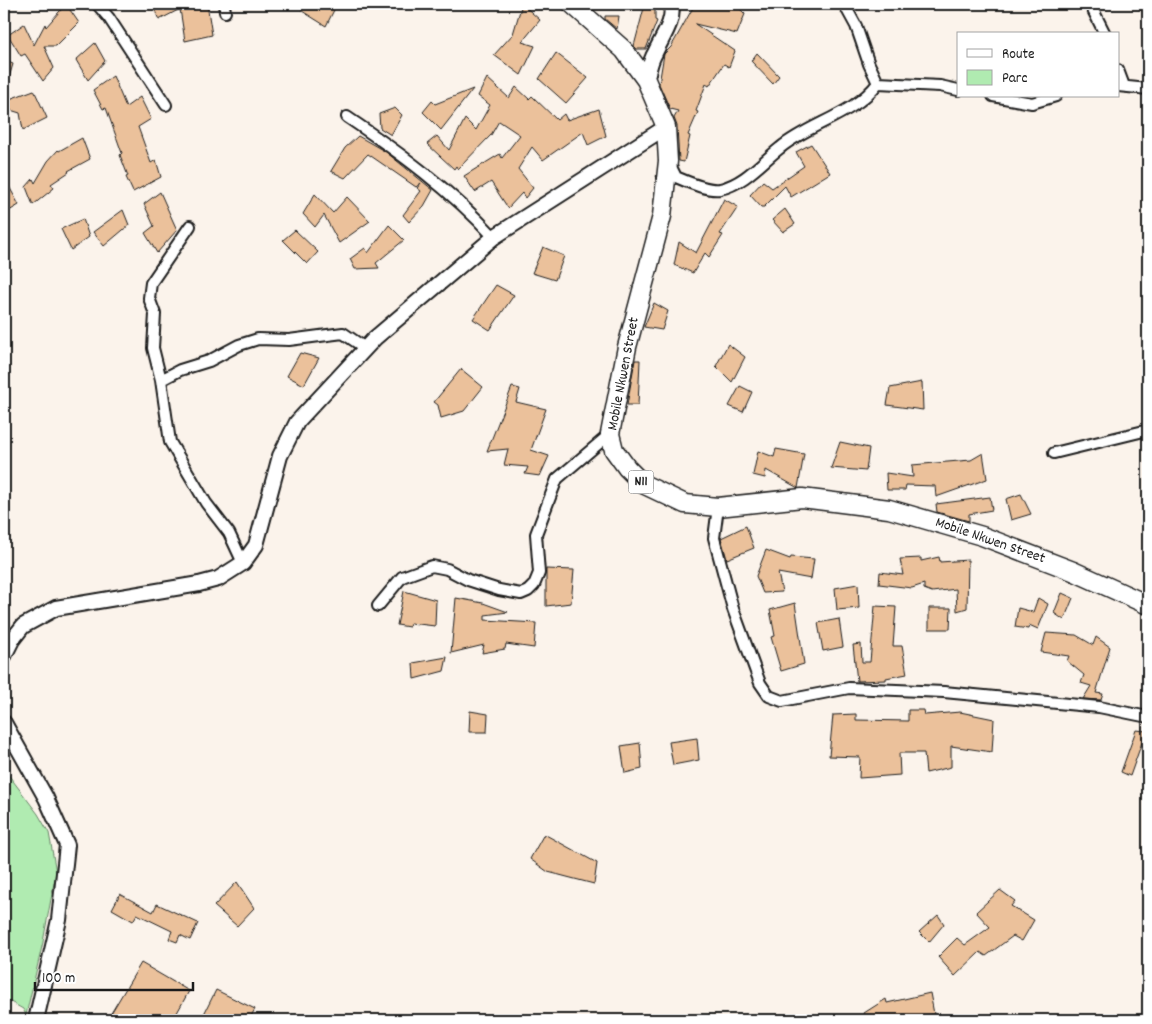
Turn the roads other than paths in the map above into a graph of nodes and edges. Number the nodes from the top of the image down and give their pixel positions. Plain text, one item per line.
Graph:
1 (97, 4) edge
2 (572, 4) edge
3 (844, 4) edge
4 (1090, 4) edge
5 (675, 6) edge
6 (1104, 32) edge
7 (646, 80) junction
8 (878, 83) junction
9 (1121, 86) edge
10 (1148, 89) edge
11 (957, 90) edge
12 (1005, 98) edge
13 (1049, 98) edge
14 (166, 105) dead end
15 (346, 117) dead end
16 (666, 127) junction
17 (668, 161) junction
18 (190, 226) dead end
19 (494, 237) junction
20 (365, 348) junction
21 (161, 380) junction
22 (1148, 430) edge
23 (610, 434) junction
24 (1054, 453) dead end
25 (718, 507) junction
26 (243, 563) junction
27 (1148, 605) edge
28 (378, 606) dead end
29 (4, 656) edge
30 (1148, 717) edge
31 (4, 722) edge
32 (36, 1020) edge

1 - 14 street
2 - 7 highway, Mobile Nkwen Street
3 - 8 street
4 - 6 street
5 - 7 street
7 - 16 highway, Mobile Nkwen Street
8 - 11 street
8 - 17 street
9 - 10 street
12 - 13 street
15 - 19 street
16 - 17 highway, Mobile Nkwen Street
16 - 19 street
17 - 23 highway, Mobile Nkwen Street
18 - 21 street
19 - 20 street
20 - 21 street
20 - 26 street
21 - 26 street
22 - 24 street
23 - 25 highway, Mobile Nkwen Street / N11
23 - 28 street
25 - 27 highway, Mobile Nkwen Street / N11
25 - 30 street
26 - 29 street
31 - 32 street

